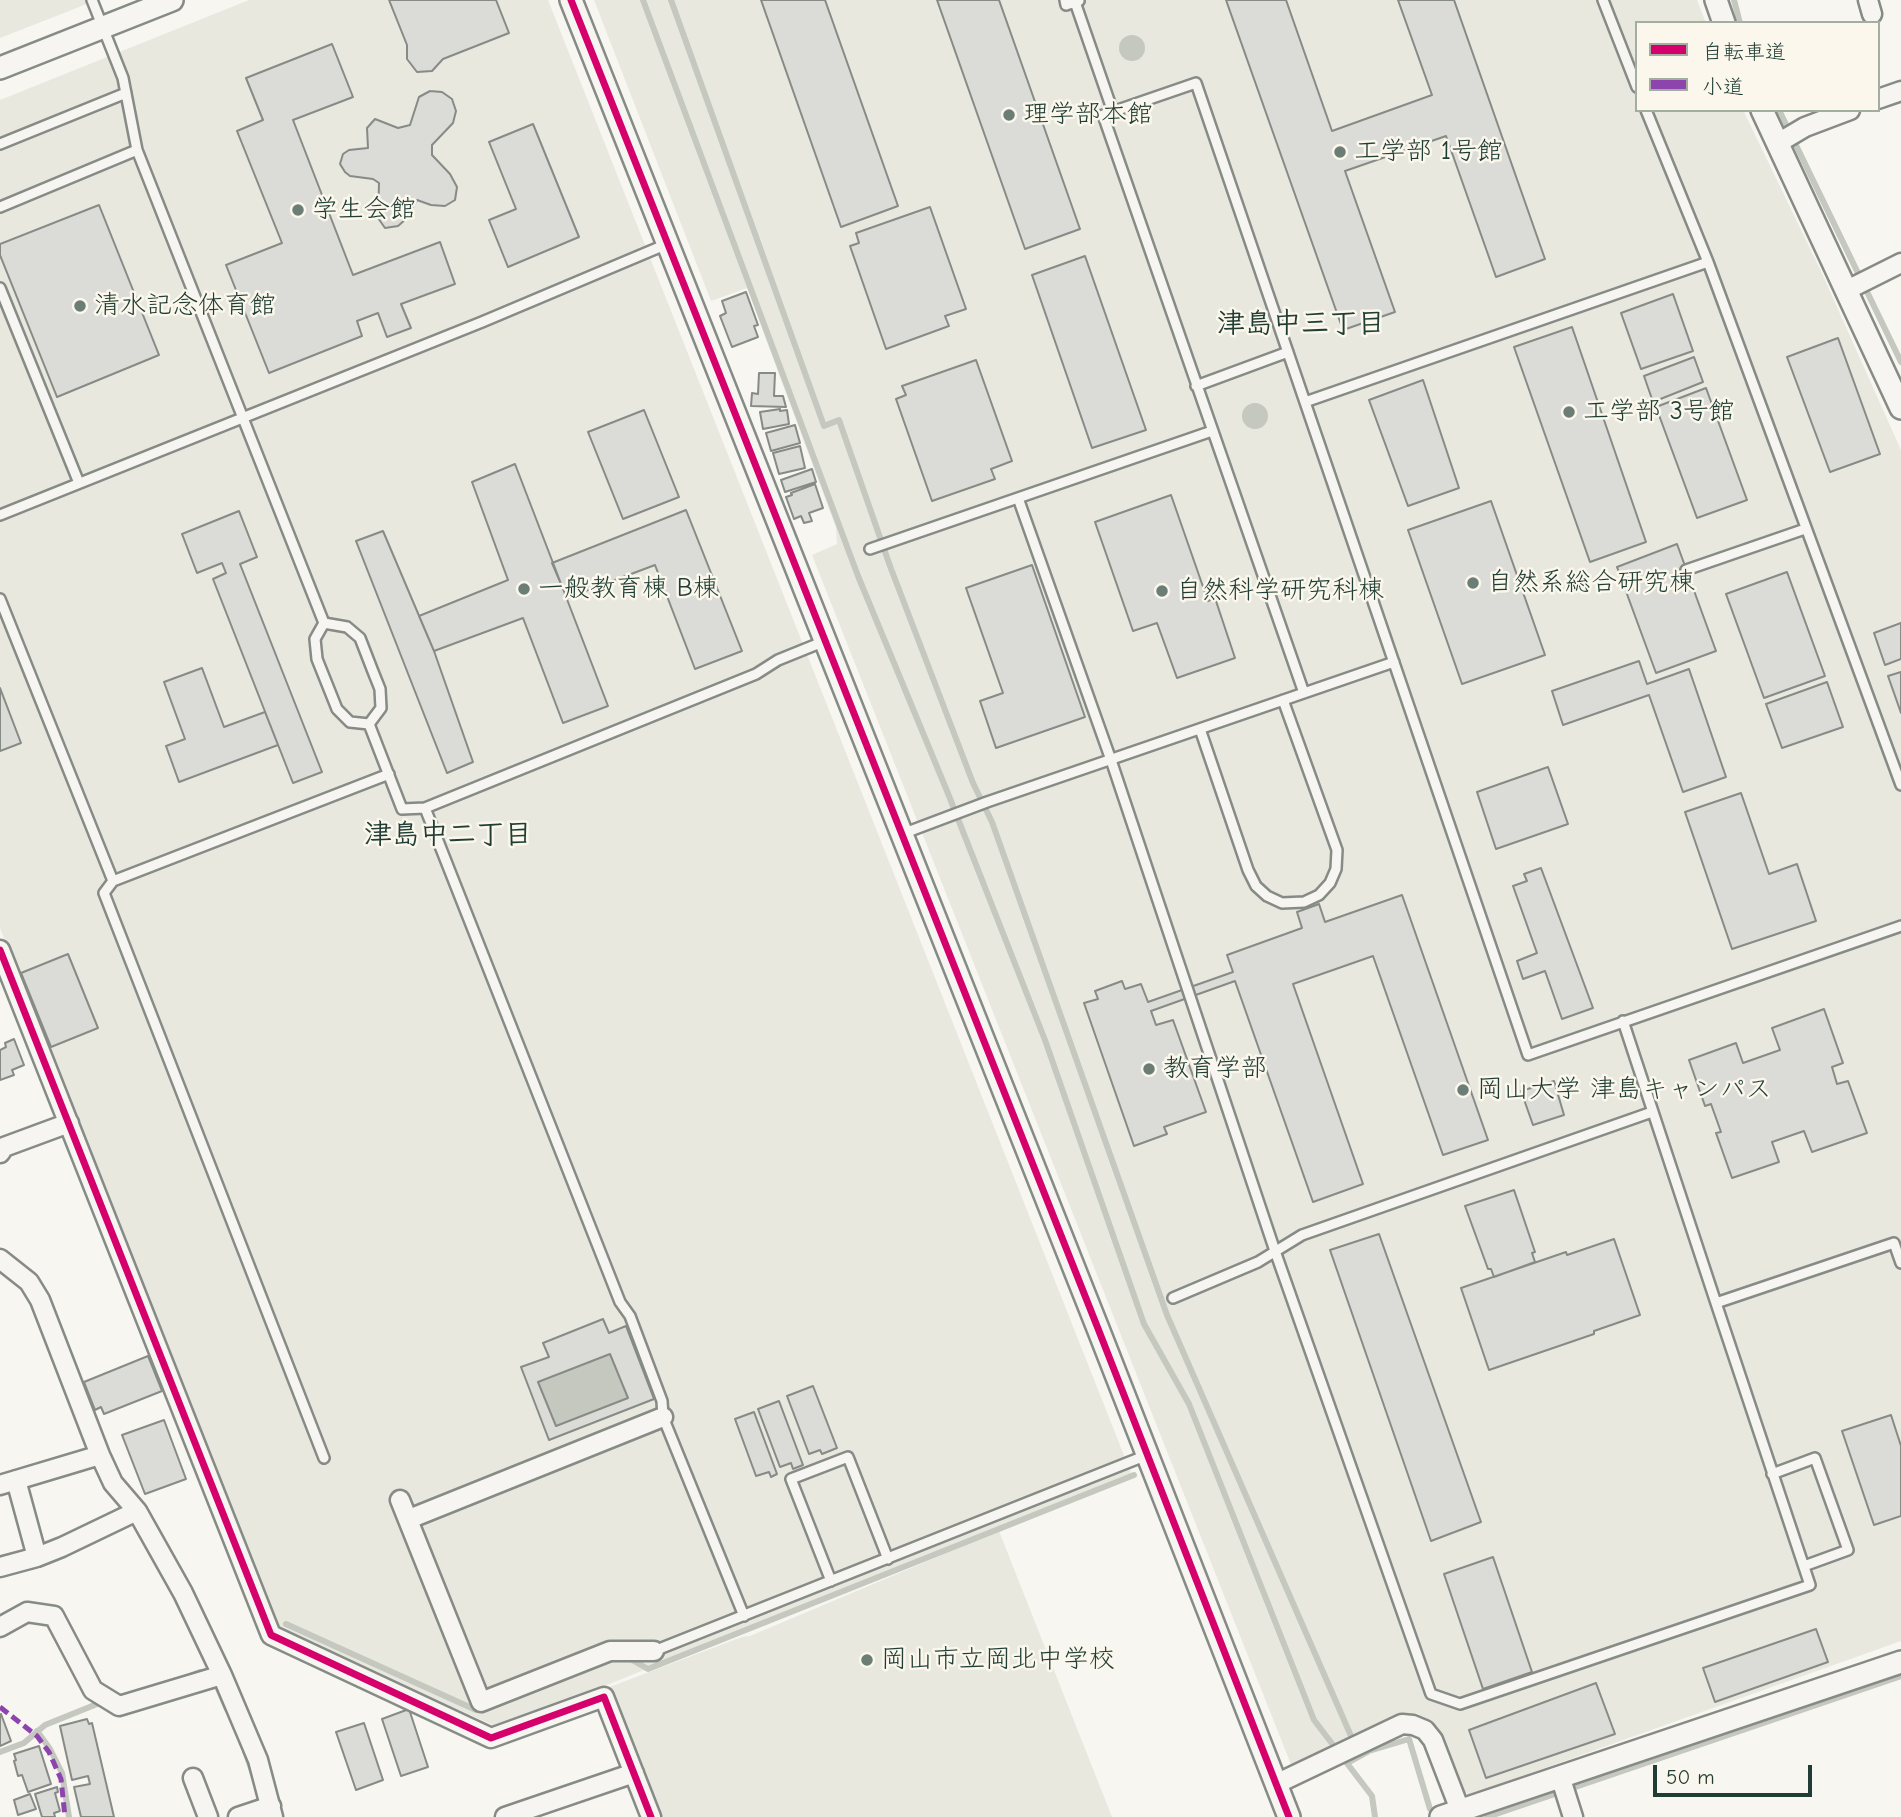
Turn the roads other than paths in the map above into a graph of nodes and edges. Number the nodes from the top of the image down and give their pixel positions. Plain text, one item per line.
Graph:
1 (92, 0) edge
2 (172, 0) edge
3 (571, 0) edge
4 (1065, 0) edge
5 (1603, 0) edge
6 (1716, 0) edge
7 (1078, 1) edge
8 (1723, 21) edge
9 (103, 27) junction
10 (0, 68) edge
11 (1635, 82) edge
12 (1901, 91) edge
13 (127, 93) junction
14 (1880, 98) edge
15 (1113, 112) junction
16 (1647, 112) edge
17 (1764, 112) edge
18 (1846, 112) edge
19 (1787, 138) junction
20 (0, 144) edge
21 (137, 150) junction
22 (0, 206) edge
23 (667, 244) junction
24 (1708, 262) junction
25 (1901, 263) edge
26 (1857, 285) junction
27 (0, 288) edge
28 (1288, 352) junction
29 (1196, 386) junction
30 (1897, 386) edge
31 (1305, 402) junction
32 (1901, 408) edge
33 (243, 418) junction
34 (1212, 431) junction
35 (79, 484) junction
36 (1018, 498) junction
37 (0, 515) edge
38 (1805, 529) junction
39 (879, 546) dead end
40 (1686, 570) dead end
41 (0, 599) edge
42 (324, 623) junction
43 (825, 641) junction
44 (1394, 662) junction
45 (1304, 693) junction
46 (1283, 701) junction
47 (369, 724) junction
48 (1199, 729) junction
49 (1111, 760) junction
50 (389, 774) junction
51 (1901, 785) edge
52 (425, 808) junction
53 (902, 834) junction
54 (113, 881) junction
55 (1901, 926) edge
56 (0, 950) edge
57 (1623, 1021) junction
58 (1653, 1112) junction
59 (63, 1126) junction
60 (1, 1149) edge
61 (1275, 1251) junction
62 (0, 1259) edge
63 (1901, 1263) edge
64 (1173, 1298) dead end
65 (1716, 1303) junction
66 (663, 1417) junction
67 (100, 1455) junction
68 (1148, 1455) junction
69 (324, 1458) dead end
70 (1772, 1474) junction
71 (8, 1482) edge
72 (400, 1500) dead end
73 (137, 1511) junction
74 (409, 1518) junction
75 (37, 1557) junction
76 (888, 1559) junction
77 (1804, 1566) junction
78 (0, 1567) edge
79 (831, 1581) junction
80 (744, 1616) junction
81 (0, 1627) edge
82 (654, 1651) joint
83 (1899, 1669) edge
84 (214, 1677) junction
85 (634, 1773) junction
86 (193, 1778) dead end
87 (1276, 1784) junction
88 (1563, 1786) junction
89 (266, 1811) edge
90 (1446, 1815) edge
91 (208, 1817) edge
92 (238, 1817) edge
93 (505, 1817) edge
94 (651, 1817) edge
95 (1289, 1817) edge
96 (1573, 1817) edge

1 - 9 lane
2 - 9 street
3 - 23 street
4 - 7 lane
5 - 11 lane
6 - 8 street
7 - 15 lane
9 - 10 street
9 - 13 lane
12 - 14 street
13 - 20 lane
13 - 21 lane
15 - 28 lane
15 - 29 lane
16 - 24 lane
17 - 19 street
18 - 19 street
19 - 26 street
21 - 22 lane
21 - 33 lane
23 - 33 lane
23 - 43 street
24 - 31 lane
24 - 38 lane
25 - 26 street
26 - 30 street
27 - 35 lane
28 - 29 lane
28 - 31 lane
29 - 34 lane
30 - 32 street
31 - 44 lane
33 - 35 lane
33 - 42 lane
34 - 36 lane
34 - 45 lane
35 - 37 lane
36 - 39 lane
36 - 49 lane
38 - 40 lane
38 - 51 lane
41 - 54 lane
42 - 47 lane
42 - 47 lane
43 - 52 lane
43 - 53 street
44 - 45 lane
44 - 57 lane
45 - 46 lane
46 - 48 lane
46 - 48 lane
47 - 50 lane
48 - 49 lane
49 - 53 lane
49 - 61 lane
50 - 52 lane
50 - 54 lane
52 - 66 lane
53 - 68 street
54 - 69 lane
55 - 57 lane
56 - 59 street
57 - 58 lane
58 - 61 lane
58 - 65 lane
59 - 60 street
59 - 85 street
61 - 64 lane
61 - 77 lane
62 - 67 street
63 - 65 lane
65 - 70 lane
66 - 74 street
66 - 80 lane
67 - 71 street
67 - 73 street
68 - 76 lane
68 - 87 street
70 - 77 lane
70 - 77 lane
71 - 75 street
72 - 74 street
73 - 75 street
73 - 84 street
74 - 82 street
75 - 78 street
76 - 79 lane
76 - 79 lane
79 - 80 lane
80 - 82 lane
81 - 84 street
83 - 88 street
84 - 89 street
85 - 93 street
85 - 94 street
86 - 91 street
87 - 90 street
87 - 95 street
88 - 90 street
88 - 96 street
89 - 92 street

